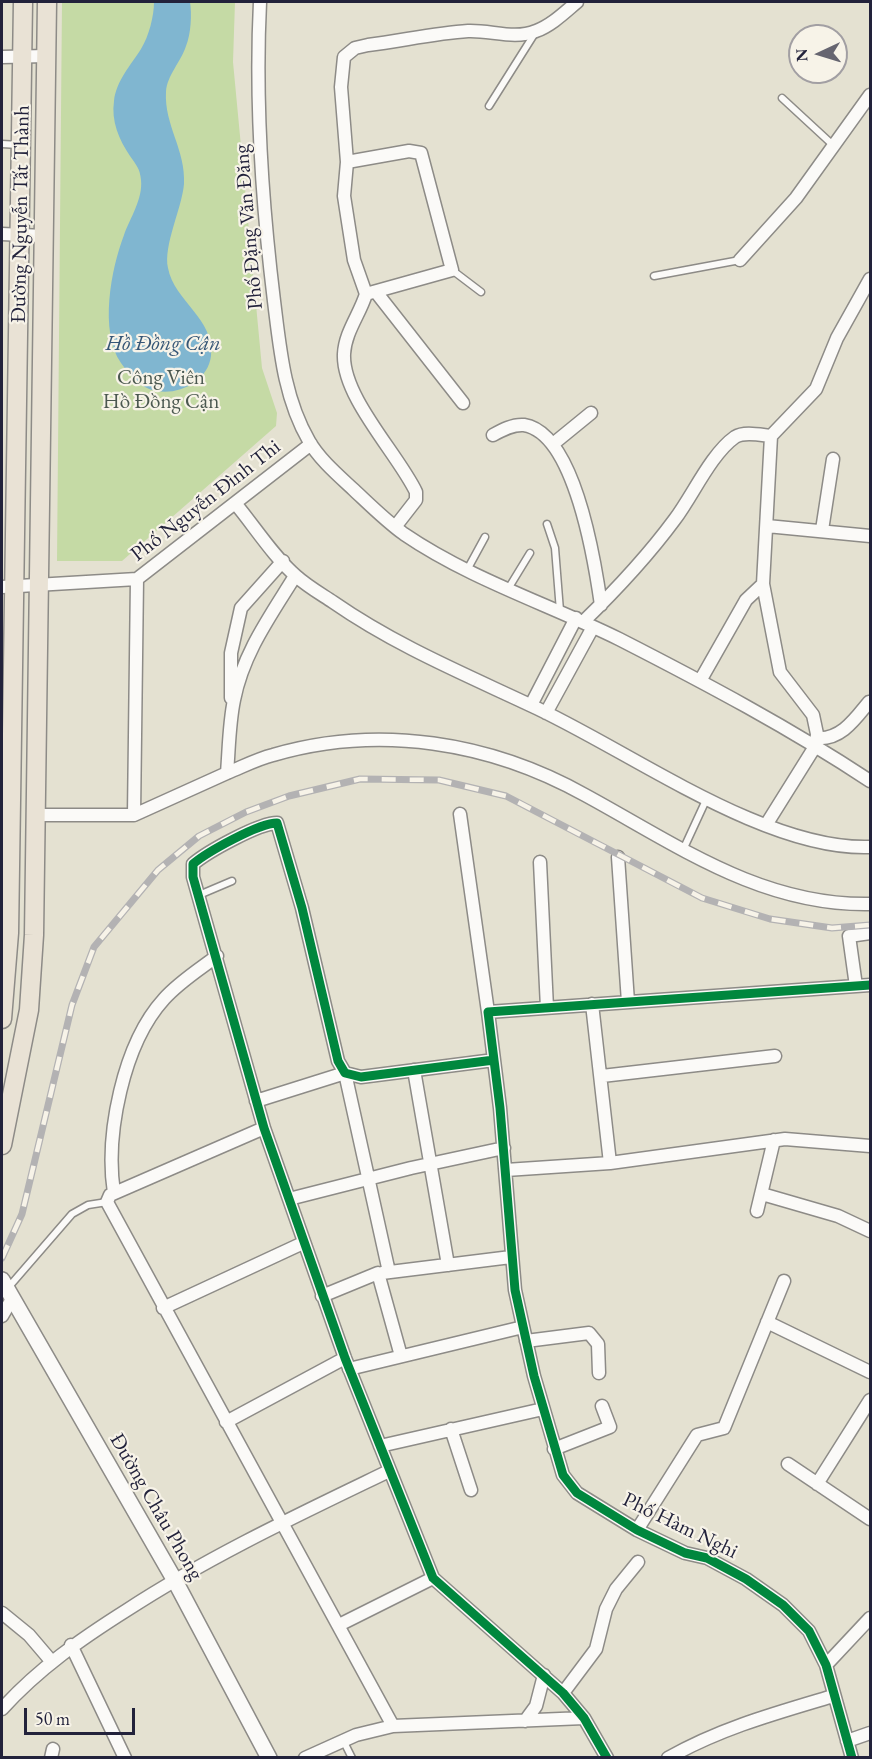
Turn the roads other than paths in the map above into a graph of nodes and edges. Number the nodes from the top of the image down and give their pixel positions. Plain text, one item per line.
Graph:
1 (23, 2) edge
2 (47, 2) edge
3 (260, 2) edge
4 (577, 2) edge
5 (536, 32) junction
6 (23, 56) junction
7 (46, 56) junction
8 (2, 57) edge
9 (870, 95) edge
10 (782, 98) dead end
11 (489, 106) dead end
12 (2, 144) edge
13 (22, 145) junction
14 (834, 146) junction
15 (347, 162) junction
16 (2, 234) edge
17 (20, 235) junction
18 (43, 236) junction
19 (740, 260) joint
20 (452, 270) junction
21 (654, 276) dead end
22 (870, 279) edge
23 (481, 291) dead end
24 (371, 293) junction
25 (463, 403) dead end
26 (591, 412) dead end
27 (493, 435) dead end
28 (771, 436) junction
29 (311, 444) junction
30 (553, 444) junction
31 (834, 459) dead end
32 (235, 503) junction
33 (9, 510) edge
34 (547, 524) dead end
35 (767, 526) junction
36 (395, 527) junction
37 (822, 530) junction
38 (870, 536) edge
39 (485, 537) dead end
40 (530, 553) dead end
41 (283, 561) junction
42 (467, 570) junction
43 (295, 576) junction
44 (137, 579) junction
45 (763, 584) junction
46 (38, 585) junction
47 (8, 587) edge
48 (508, 589) junction
49 (601, 605) junction
50 (560, 611) junction
51 (584, 622) junction
52 (700, 681) junction
53 (869, 702) edge
54 (7, 703) edge
55 (531, 705) junction
56 (546, 713) junction
57 (231, 714) junction
58 (816, 742) junction
59 (226, 773) junction
60 (870, 782) edge
61 (707, 798) junction
62 (460, 814) dead end
63 (35, 815) junction
64 (134, 815) junction
65 (766, 825) junction
66 (6, 833) edge
67 (870, 847) edge
68 (682, 851) junction
69 (618, 857) dead end
70 (540, 862) dead end
71 (232, 881) dead end
72 (199, 895) junction
73 (870, 904) edge
74 (9, 933) junction
75 (870, 933) edge
76 (34, 935) junction
77 (217, 956) junction
78 (4, 969) edge
79 (870, 985) edge
80 (856, 986) junction
81 (628, 1002) junction
82 (592, 1004) junction
83 (547, 1008) junction
84 (2, 1011) edge
85 (488, 1012) junction
86 (775, 1056) dead end
87 (494, 1060) junction
88 (414, 1070) junction
89 (345, 1073) junction
90 (602, 1076) junction
91 (256, 1101) junction
92 (264, 1128) junction
93 (774, 1140) junction
94 (2, 1145) edge
95 (870, 1146) edge
96 (504, 1148) junction
97 (610, 1163) junction
98 (428, 1164) junction
99 (506, 1170) junction
100 (367, 1179) junction
101 (762, 1194) junction
102 (111, 1197) junction
103 (289, 1199) junction
104 (757, 1211) dead end
105 (870, 1231) edge
106 (303, 1243) junction
107 (511, 1257) junction
108 (448, 1264) junction
109 (383, 1273) junction
110 (784, 1281) dead end
111 (7, 1289) edge
112 (322, 1296) junction
113 (164, 1308) junction
114 (2, 1316) edge
115 (767, 1322) junction
116 (523, 1328) junction
117 (526, 1341) junction
118 (401, 1356) junction
119 (347, 1364) junction
120 (870, 1372) edge
121 (599, 1373) dead end
122 (870, 1400) edge
123 (602, 1406) dead end
124 (543, 1409) junction
125 (226, 1422) junction
126 (452, 1429) junction
127 (380, 1446) junction
128 (554, 1449) junction
129 (788, 1464) dead end
130 (389, 1471) junction
131 (817, 1484) junction
132 (471, 1490) dead end
133 (870, 1519) edge
134 (281, 1522) junction
135 (637, 1530) junction
136 (638, 1562) dead end
137 (433, 1578) junction
138 (174, 1579) junction
139 (2, 1613) edge
140 (870, 1618) edge
141 (339, 1625) junction
142 (71, 1645) junction
143 (52, 1662) junction
144 (826, 1665) junction
145 (544, 1676) junction
146 (563, 1693) junction
147 (833, 1696) junction
148 (2, 1709) edge
149 (584, 1718) junction
150 (525, 1721) junction
151 (393, 1726) junction
152 (870, 1733) edge
153 (343, 1740) junction
154 (847, 1741) junction
155 (125, 1758) edge
156 (269, 1758) edge
157 (305, 1758) edge
158 (352, 1758) edge
159 (607, 1758) edge
160 (668, 1758) edge
161 (852, 1758) edge

1 - 6 main road, Đường Nguyễn Tất Thành
2 - 7 main road, Đường Nguyễn Tất Thành
3 - 29 street, Phố Đặng Văn Đăng
4 - 5 street
5 - 11 lane
5 - 15 street
6 - 7 street
6 - 8 street
6 - 13 main road, Đường Nguyễn Tất Thành
7 - 18 main road, Đường Nguyễn Tất Thành
9 - 14 street
10 - 14 lane
12 - 13 lane
13 - 17 main road, Đường Nguyễn Tất Thành
14 - 19 street
15 - 20 street
15 - 24 street
16 - 17 street
17 - 18 street
17 - 33 main road, Đường Nguyễn Tất Thành
18 - 46 main road, Đường Nguyễn Tất Thành
19 - 21 lane
20 - 23 lane
20 - 24 street
22 - 28 street
24 - 25 street
24 - 36 street
26 - 30 street
27 - 30 street
28 - 35 street
28 - 49 street
29 - 32 street, Phố Nguyễn Đình Thi
29 - 36 street, Phố Đặng Văn Đăng
30 - 49 street
31 - 37 street
32 - 41 street
32 - 44 street, Phố Nguyễn Đình Thi
33 - 47 main road, Đường Nguyễn Tất Thành
34 - 50 lane
35 - 37 street
35 - 45 street
36 - 42 street, Phố Đặng Văn Đăng
37 - 38 street
39 - 42 lane
40 - 48 lane
41 - 43 street
41 - 57 street
42 - 48 street, Phố Đặng Văn Đăng
43 - 55 street
43 - 57 street
44 - 46 street, Phố Nguyễn Đình Thi
44 - 64 street
45 - 52 street
45 - 58 street
46 - 47 street, Phố Nguyễn Đình Thi
46 - 63 main road, Đường Nguyễn Tất Thành
47 - 54 main road, Đường Nguyễn Tất Thành
48 - 50 street, Phố Đặng Văn Đăng
49 - 51 street
50 - 51 street, Phố Đặng Văn Đăng
51 - 52 street, Phố Đặng Văn Đăng
51 - 55 street
51 - 56 street
52 - 58 street, Phố Đặng Văn Đăng
53 - 58 street
54 - 66 main road, Đường Nguyễn Tất Thành
55 - 56 street
56 - 61 street
57 - 59 street
58 - 60 street, Phố Đặng Văn Đăng
58 - 65 street
59 - 64 street
59 - 68 street
61 - 65 street
61 - 68 lane
62 - 85 street, Phố Hàm Nghi
63 - 64 street
63 - 76 main road, Đường Nguyễn Tất Thành
65 - 67 street
66 - 74 main road, Đường Nguyễn Tất Thành
68 - 73 street
69 - 81 street
70 - 83 street
71 - 72 lane
72 - 77 street
72 - 89 street
74 - 76 main road
74 - 78 main road, Đường Nguyễn Tất Thành
75 - 80 street
76 - 94 main road, Đường Nguyễn Tất Thành
77 - 91 street
77 - 102 street
78 - 84 main road, Đường Nguyễn Tất Thành
79 - 80 street
80 - 81 street
81 - 82 street
82 - 83 street
82 - 90 street
83 - 85 street
85 - 87 street, Phố Hàm Nghi
86 - 90 street
87 - 88 street
87 - 96 street, Phố Hàm Nghi
88 - 89 street
88 - 98 street
89 - 91 street
89 - 100 street
90 - 97 street
91 - 92 street
92 - 102 street
92 - 103 street
93 - 95 street
93 - 97 street
93 - 101 street
96 - 98 street
96 - 99 street, Phố Hàm Nghi
97 - 99 street
98 - 100 street
98 - 108 street
99 - 107 street, Phố Hàm Nghi
100 - 103 street
100 - 109 street
101 - 104 street
101 - 105 street
102 - 111 lane
102 - 113 street
103 - 106 street
106 - 112 street
106 - 113 street
107 - 108 street
107 - 116 street, Phố Hàm Nghi
108 - 109 street
109 - 112 street
109 - 118 street
110 - 115 street
111 - 114 street
111 - 138 street, Đường Châu Phong
112 - 119 street
113 - 125 street
115 - 120 street
115 - 135 street
116 - 117 street, Phố Hàm Nghi
116 - 118 street
117 - 121 street
117 - 124 street, Phố Hàm Nghi
118 - 119 street
119 - 125 street
119 - 127 street
122 - 131 street
123 - 128 street
124 - 126 street
124 - 128 street, Phố Hàm Nghi
125 - 134 street
126 - 127 street
126 - 132 street
127 - 130 street
128 - 135 street, Phố Hàm Nghi
129 - 131 street
130 - 134 street
130 - 137 street
131 - 133 street
134 - 138 street
134 - 141 street
135 - 144 street, Phố Hàm Nghi
136 - 146 street
137 - 141 street
137 - 145 street
138 - 142 street
138 - 156 street, Đường Châu Phong
139 - 143 street
140 - 144 street
141 - 151 street
142 - 143 street
142 - 155 street
143 - 148 street
144 - 147 street, Phố Hàm Nghi
145 - 146 street
145 - 150 street
146 - 149 street
147 - 154 street, Phố Hàm Nghi
147 - 160 street
149 - 150 street
149 - 159 street
150 - 151 street
151 - 153 street
152 - 154 street
153 - 157 street
153 - 158 lane
154 - 161 street, Phố Hàm Nghi

